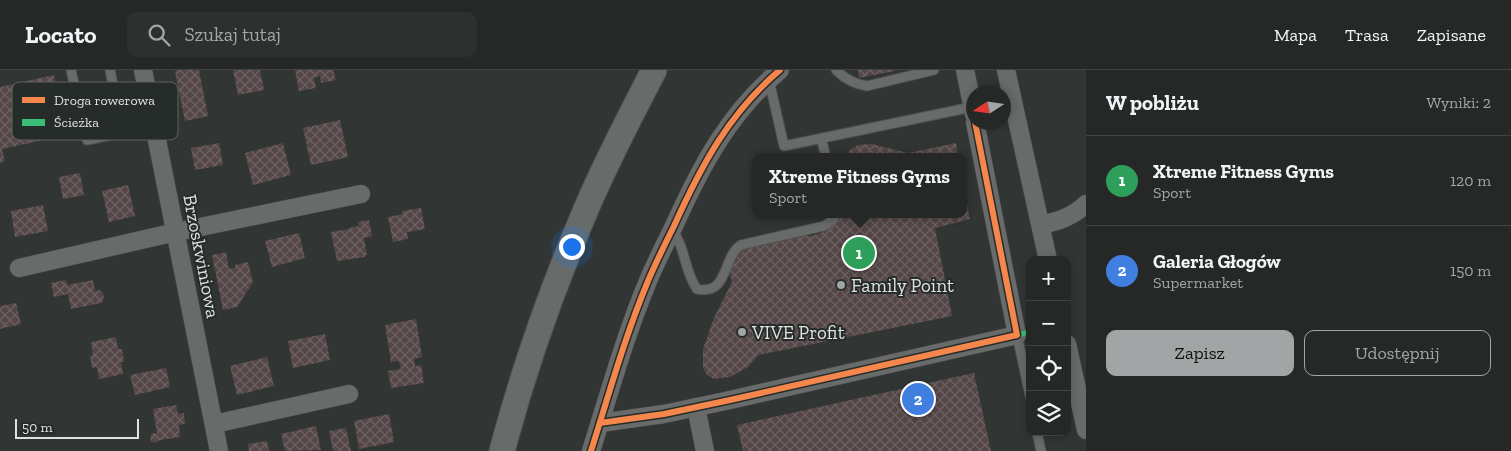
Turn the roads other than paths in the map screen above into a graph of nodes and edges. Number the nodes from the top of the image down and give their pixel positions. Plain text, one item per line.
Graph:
1 (654, 70) edge
2 (836, 70) edge
3 (934, 70) edge
4 (965, 70) edge
5 (1006, 70) edge
6 (775, 75) edge
7 (968, 85) edge
8 (966, 115) edge
9 (977, 130) edge
10 (821, 138) junction
11 (156, 140) edge
12 (825, 153) edge
13 (361, 194) dead end
14 (1086, 204) edge
15 (834, 218) edge
16 (1041, 225) junction
17 (672, 230) junction
18 (176, 232) junction
19 (1047, 256) edge
20 (18, 268) dead end
21 (1017, 335) junction
22 (1068, 346) edge
23 (1029, 391) edge
24 (348, 394) dead end
25 (1082, 396) edge
26 (696, 407) junction
27 (214, 424) junction
28 (600, 424) junction
29 (1086, 430) edge
30 (1038, 436) edge
31 (219, 451) edge
32 (502, 451) edge
33 (591, 451) edge
34 (705, 451) edge
35 (1041, 451) edge

1 - 32 main road
2 - 3 lane
4 - 7 street
5 - 16 street
6 - 10 lane
6 - 17 street
8 - 10 lane
9 - 21 street
10 - 12 lane
11 - 18 street, Brzoskwiniowa
13 - 18 street
14 - 16 street
15 - 17 lane
16 - 19 street
17 - 28 street
18 - 20 street
18 - 27 street, Brzoskwiniowa
21 - 23 lane
21 - 26 street
22 - 25 street
24 - 27 street
25 - 29 street
26 - 28 street
26 - 34 street
27 - 31 street, Brzoskwiniowa
28 - 33 street
30 - 35 lane

